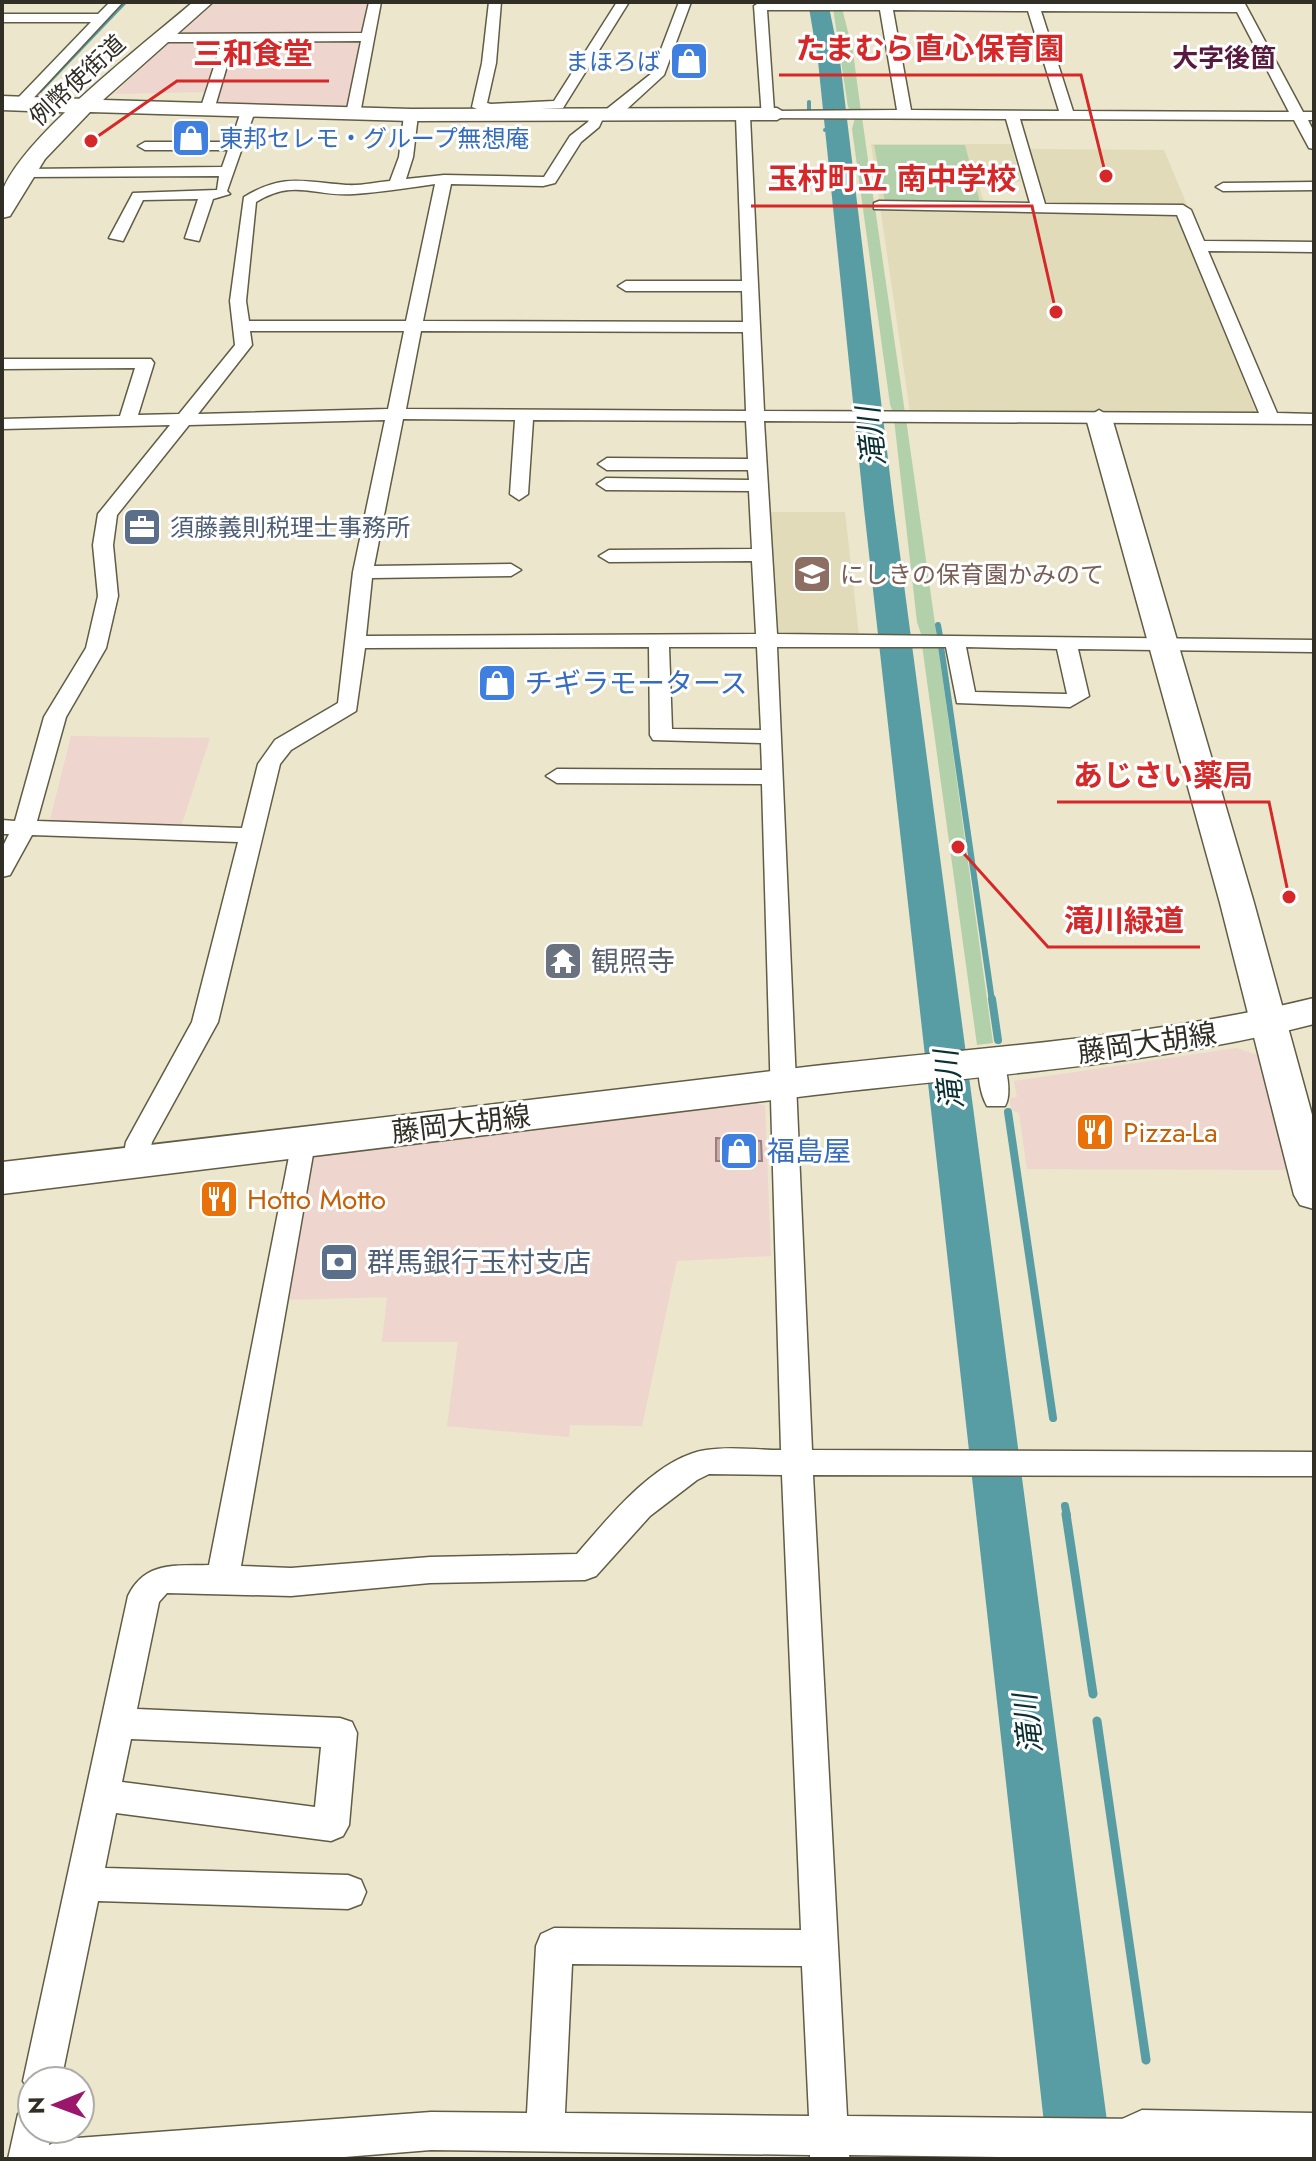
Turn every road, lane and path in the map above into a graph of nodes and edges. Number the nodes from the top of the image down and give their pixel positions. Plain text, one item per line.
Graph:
1 (62, 2) edge
2 (117, 2) edge
3 (204, 2) edge
4 (375, 2) edge
5 (495, 2) edge
6 (623, 2) edge
7 (685, 2) edge
8 (960, 4) edge
9 (1033, 5) edge
10 (1240, 5) edge
11 (886, 7) junction
12 (2, 18) edge
13 (53, 18) junction
14 (101, 18) junction
15 (368, 37) junction
16 (162, 38) junction
17 (228, 43) dead end
18 (12, 103) edge
19 (84, 106) junction
20 (207, 110) junction
21 (248, 111) junction
22 (491, 112) junction
23 (353, 114) junction
24 (772, 114) junction
25 (905, 114) junction
26 (411, 115) junction
27 (1012, 115) junction
28 (1067, 115) junction
29 (604, 116) junction
30 (743, 116) junction
31 (1298, 116) junction
32 (1314, 116) edge
33 (1314, 145) edge
34 (145, 146) dead end
35 (235, 146) junction
36 (228, 171) junction
37 (24, 173) junction
38 (444, 179) junction
39 (396, 186) junction
40 (1314, 186) edge
41 (1223, 187) dead end
42 (214, 194) junction
43 (249, 200) junction
44 (879, 206) dead end
45 (1039, 208) junction
46 (2, 211) edge
47 (117, 238) dead end
48 (193, 238) dead end
49 (1198, 246) junction
50 (1314, 247) edge
51 (626, 286) dead end
52 (751, 286) junction
53 (244, 326) junction
54 (413, 326) junction
55 (752, 327) junction
56 (2, 364) edge
57 (395, 414) junction
58 (524, 415) junction
59 (756, 415) junction
60 (1099, 418) junction
61 (1270, 419) junction
62 (1314, 419) edge
63 (185, 420) junction
64 (127, 421) junction
65 (2, 424) edge
66 (607, 464) dead end
67 (757, 465) junction
68 (606, 484) dead end
69 (758, 486) junction
70 (519, 494) dead end
71 (763, 555) junction
72 (609, 556) dead end
73 (511, 570) dead end
74 (363, 572) junction
75 (766, 640) junction
76 (955, 641) junction
77 (353, 642) junction
78 (1066, 642) junction
79 (659, 643) junction
80 (1165, 646) junction
81 (1314, 646) edge
82 (772, 737) junction
83 (557, 776) dead end
84 (774, 777) junction
85 (13, 827) edge
86 (251, 835) junction
87 (2, 870) edge
88 (1314, 1011) edge
89 (1267, 1023) junction
90 (784, 1084) junction
91 (302, 1143) junction
92 (136, 1163) junction
93 (2, 1178) edge
94 (1314, 1195) edge
95 (797, 1461) junction
96 (1314, 1464) edge
97 (223, 1578) junction
98 (118, 1723) junction
99 (103, 1795) junction
100 (86, 1884) junction
101 (348, 1892) dead end
102 (820, 1948) junction
103 (46, 2065) edge
104 (545, 2134) junction
105 (1131, 2139) joint
106 (1314, 2142) edge
107 (829, 2148) edge
108 (63, 2159) edge

1 - 13 street
2 - 14 street
3 - 16 street, 例幣使街道
4 - 15 street
5 - 22 street
6 - 22 street
7 - 29 street
8 - 9 street
8 - 11 street
9 - 10 street
9 - 28 street
10 - 31 street
11 - 24 street
11 - 25 street
12 - 13 street
13 - 14 street
14 - 18 street
15 - 16 street
15 - 23 street
16 - 19 street, 例幣使街道
17 - 20 street
18 - 19 main road
19 - 20 street
19 - 37 street, 例幣使街道
20 - 21 street
21 - 23 street
21 - 35 street
22 - 26 street
22 - 29 street
23 - 26 street
24 - 25 street
24 - 30 street
25 - 27 street
26 - 39 street
27 - 28 street
27 - 45 street
28 - 31 street
29 - 30 street
29 - 38 street
30 - 52 street
31 - 32 street
31 - 33 street
34 - 35 street
35 - 36 street
36 - 37 street
36 - 42 street
37 - 46 street, 例幣使街道
38 - 39 street
38 - 54 street
39 - 43 street
40 - 41 street
42 - 43 street
42 - 47 street
42 - 48 street
43 - 53 street
44 - 45 street
45 - 49 street
49 - 50 street
49 - 61 street
51 - 52 street
52 - 55 street
53 - 54 street
53 - 63 street
54 - 55 street
54 - 57 street
55 - 59 street
56 - 64 street
57 - 58 street
57 - 63 street
57 - 74 street
58 - 59 street
58 - 70 street
59 - 60 street
59 - 67 street
60 - 61 street
60 - 80 street
61 - 62 street
63 - 64 street
63 - 85 street
64 - 65 street
66 - 67 street
67 - 69 street
68 - 69 street
69 - 71 street
71 - 72 street
71 - 75 street
73 - 74 street
74 - 77 street
75 - 76 street
75 - 79 street
75 - 82 street
76 - 78 street
76 - 78 street
77 - 79 street
77 - 86 street
78 - 80 street
79 - 82 street
80 - 81 street
80 - 89 street
82 - 84 street
83 - 84 street
84 - 90 street
85 - 86 street
85 - 87 street
86 - 92 street
88 - 89 main road, 藤岡大胡線
89 - 90 main road, 藤岡大胡線
89 - 94 street
90 - 91 main road, 藤岡大胡線
90 - 95 street
91 - 92 main road, 藤岡大胡線
91 - 97 street
92 - 93 main road, 藤岡大胡線
95 - 96 street
95 - 97 street
95 - 102 street
97 - 98 street
98 - 99 street
98 - 99 street
99 - 100 street
100 - 101 street
100 - 103 street
102 - 104 street
102 - 107 street
104 - 107 street
104 - 108 street
105 - 106 street
105 - 107 street

